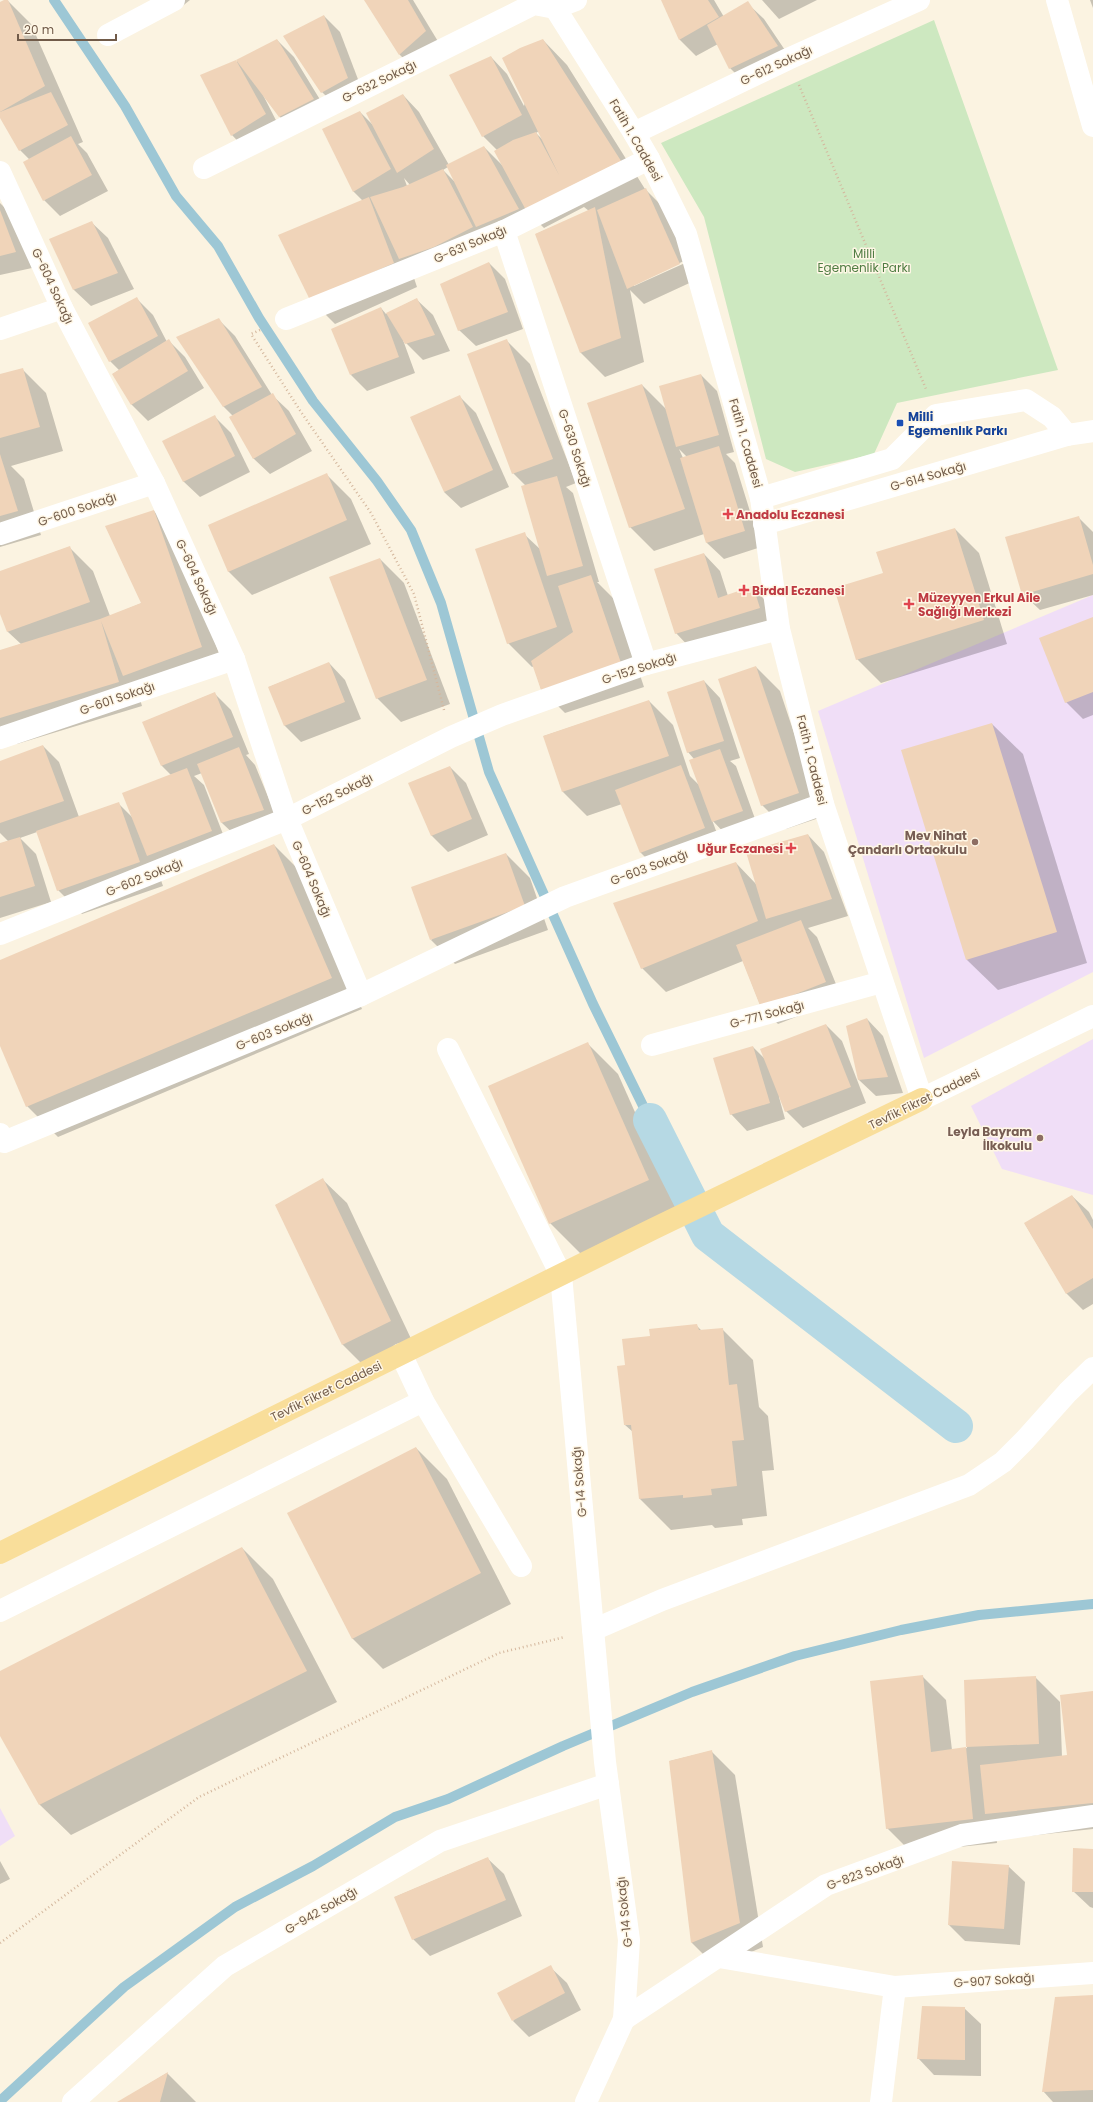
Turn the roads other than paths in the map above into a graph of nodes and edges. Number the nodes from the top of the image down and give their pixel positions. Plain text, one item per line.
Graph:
1 (174, 0) edge
2 (576, 0) edge
3 (919, 0) edge
4 (1057, 0) edge
5 (552, 4) edge
6 (108, 34) dead end
7 (1093, 126) edge
8 (634, 133) junction
9 (649, 158) junction
10 (204, 168) dead end
11 (0, 172) edge
12 (504, 231) junction
13 (62, 308) junction
14 (286, 319) dead end
15 (0, 329) edge
16 (1093, 431) edge
17 (1068, 435) junction
18 (154, 483) junction
19 (761, 498) junction
20 (764, 524) junction
21 (0, 534) edge
22 (779, 629) junction
23 (234, 659) junction
24 (646, 664) junction
25 (0, 738) edge
26 (823, 804) junction
27 (287, 819) junction
28 (0, 934) edge
29 (882, 982) junction
30 (361, 995) junction
31 (1093, 1016) edge
32 (652, 1045) dead end
33 (448, 1049) dead end
34 (922, 1099) junction
35 (2, 1138) edge
36 (561, 1275) junction
37 (401, 1354) junction
38 (1093, 1368) edge
39 (423, 1401) junction
40 (0, 1553) edge
41 (522, 1566) dead end
42 (0, 1611) edge
43 (593, 1630) junction
44 (608, 1784) junction
45 (1093, 1816) edge
46 (719, 1957) junction
47 (1093, 1973) edge
48 (895, 1987) junction
49 (624, 2020) junction
50 (73, 2102) edge
51 (586, 2102) edge
52 (881, 2102) edge

1 - 6 street
2 - 5 street
3 - 8 street, G-612 Sokağı
4 - 7 street
5 - 8 street, Fatih 1. Caddesi
5 - 10 street, G-632 Sokağı
8 - 9 street, Fatih 1. Caddesi
9 - 12 street, G-631 Sokağı
9 - 19 street, Fatih 1. Caddesi
11 - 13 street, G-604 Sokağı
12 - 14 street, G-631 Sokağı
12 - 24 street, G-630 Sokağı
13 - 15 street
13 - 18 street, G-604 Sokağı
16 - 17 street, G-614 Sokağı
17 - 19 street
17 - 20 street, G-614 Sokağı
18 - 21 street, G-600 Sokağı
18 - 23 street, G-604 Sokağı
19 - 20 street, Fatih 1. Caddesi
20 - 22 street, Fatih 1. Caddesi
22 - 24 street, G-152 Sokağı
22 - 26 street, Fatih 1. Caddesi
23 - 25 street, G-601 Sokağı
23 - 27 street, G-604 Sokağı
24 - 27 street, G-152 Sokağı
26 - 29 street, Fatih 1. Caddesi
26 - 30 street, G-603 Sokağı
27 - 28 street, G-602 Sokağı
27 - 30 street, G-604 Sokağı
29 - 32 street, G-771 Sokağı
29 - 34 street, Fatih 1. Caddesi
30 - 35 street, G-603 Sokağı
31 - 34 street, Tevfik Fikret Caddesi
33 - 36 street
34 - 36 main road, Tevfik Fikret Caddesi
36 - 37 main road, Tevfik Fikret Caddesi
36 - 43 street, G-14 Sokağı
37 - 39 street
37 - 40 main road, Tevfik Fikret Caddesi
38 - 43 street
39 - 41 street
39 - 42 street
43 - 44 street, G-14 Sokağı
44 - 49 street, G-14 Sokağı
44 - 50 street, G-942 Sokağı
45 - 46 street, G-823 Sokağı
46 - 48 street, G-907 Sokağı
46 - 49 street, G-823 Sokağı
47 - 48 street, G-907 Sokağı
48 - 52 street
49 - 51 street, G-14 Sokağı

